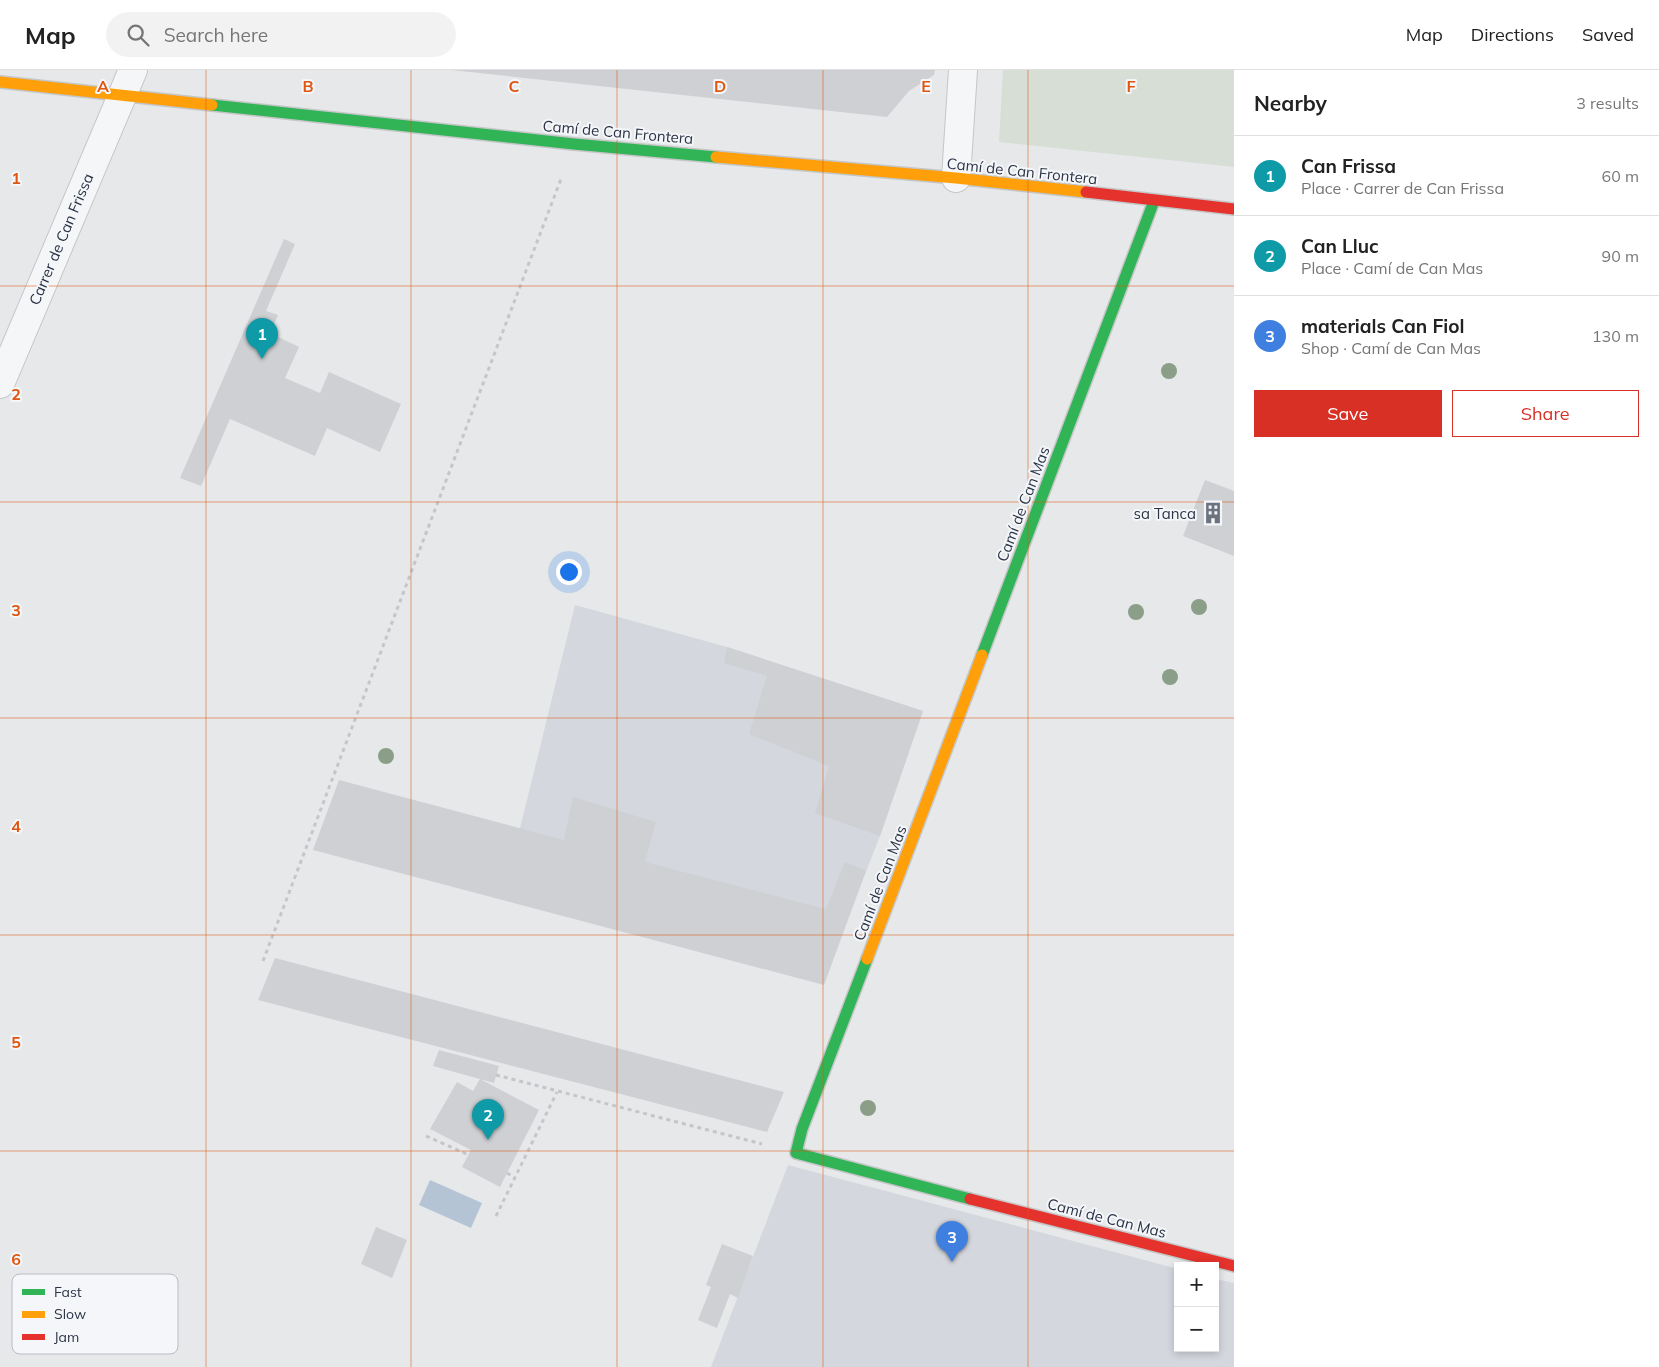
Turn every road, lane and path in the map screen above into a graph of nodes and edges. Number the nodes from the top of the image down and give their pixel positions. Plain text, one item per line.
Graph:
1 (963, 70) edge
2 (0, 82) edge
3 (128, 82) edge
4 (574, 144) junction
5 (956, 178) junction
6 (1154, 201) junction
7 (1234, 209) edge
8 (0, 384) edge
9 (263, 961) dead end
10 (496, 1075) dead end
11 (557, 1092) junction
12 (426, 1136) dead end
13 (796, 1152) junction
14 (469, 1155) dead end
15 (507, 1174) dead end
16 (514, 1177) junction
17 (496, 1216) dead end
18 (1234, 1266) edge

1 - 5 street
2 - 3 street, Camí de Can Frontera
3 - 4 street, Camí de Can Frontera
3 - 8 street, Carrer de Can Frissa
4 - 5 street, Camí de Can Frontera
4 - 9 path
5 - 6 street, Camí de Can Frontera
6 - 7 street, Camí de Can Frontera
6 - 13 street, Camí de Can Mas
10 - 11 path
11 - 13 path
11 - 16 path
12 - 14 path
13 - 18 street, Camí de Can Mas
15 - 16 path
16 - 17 path

